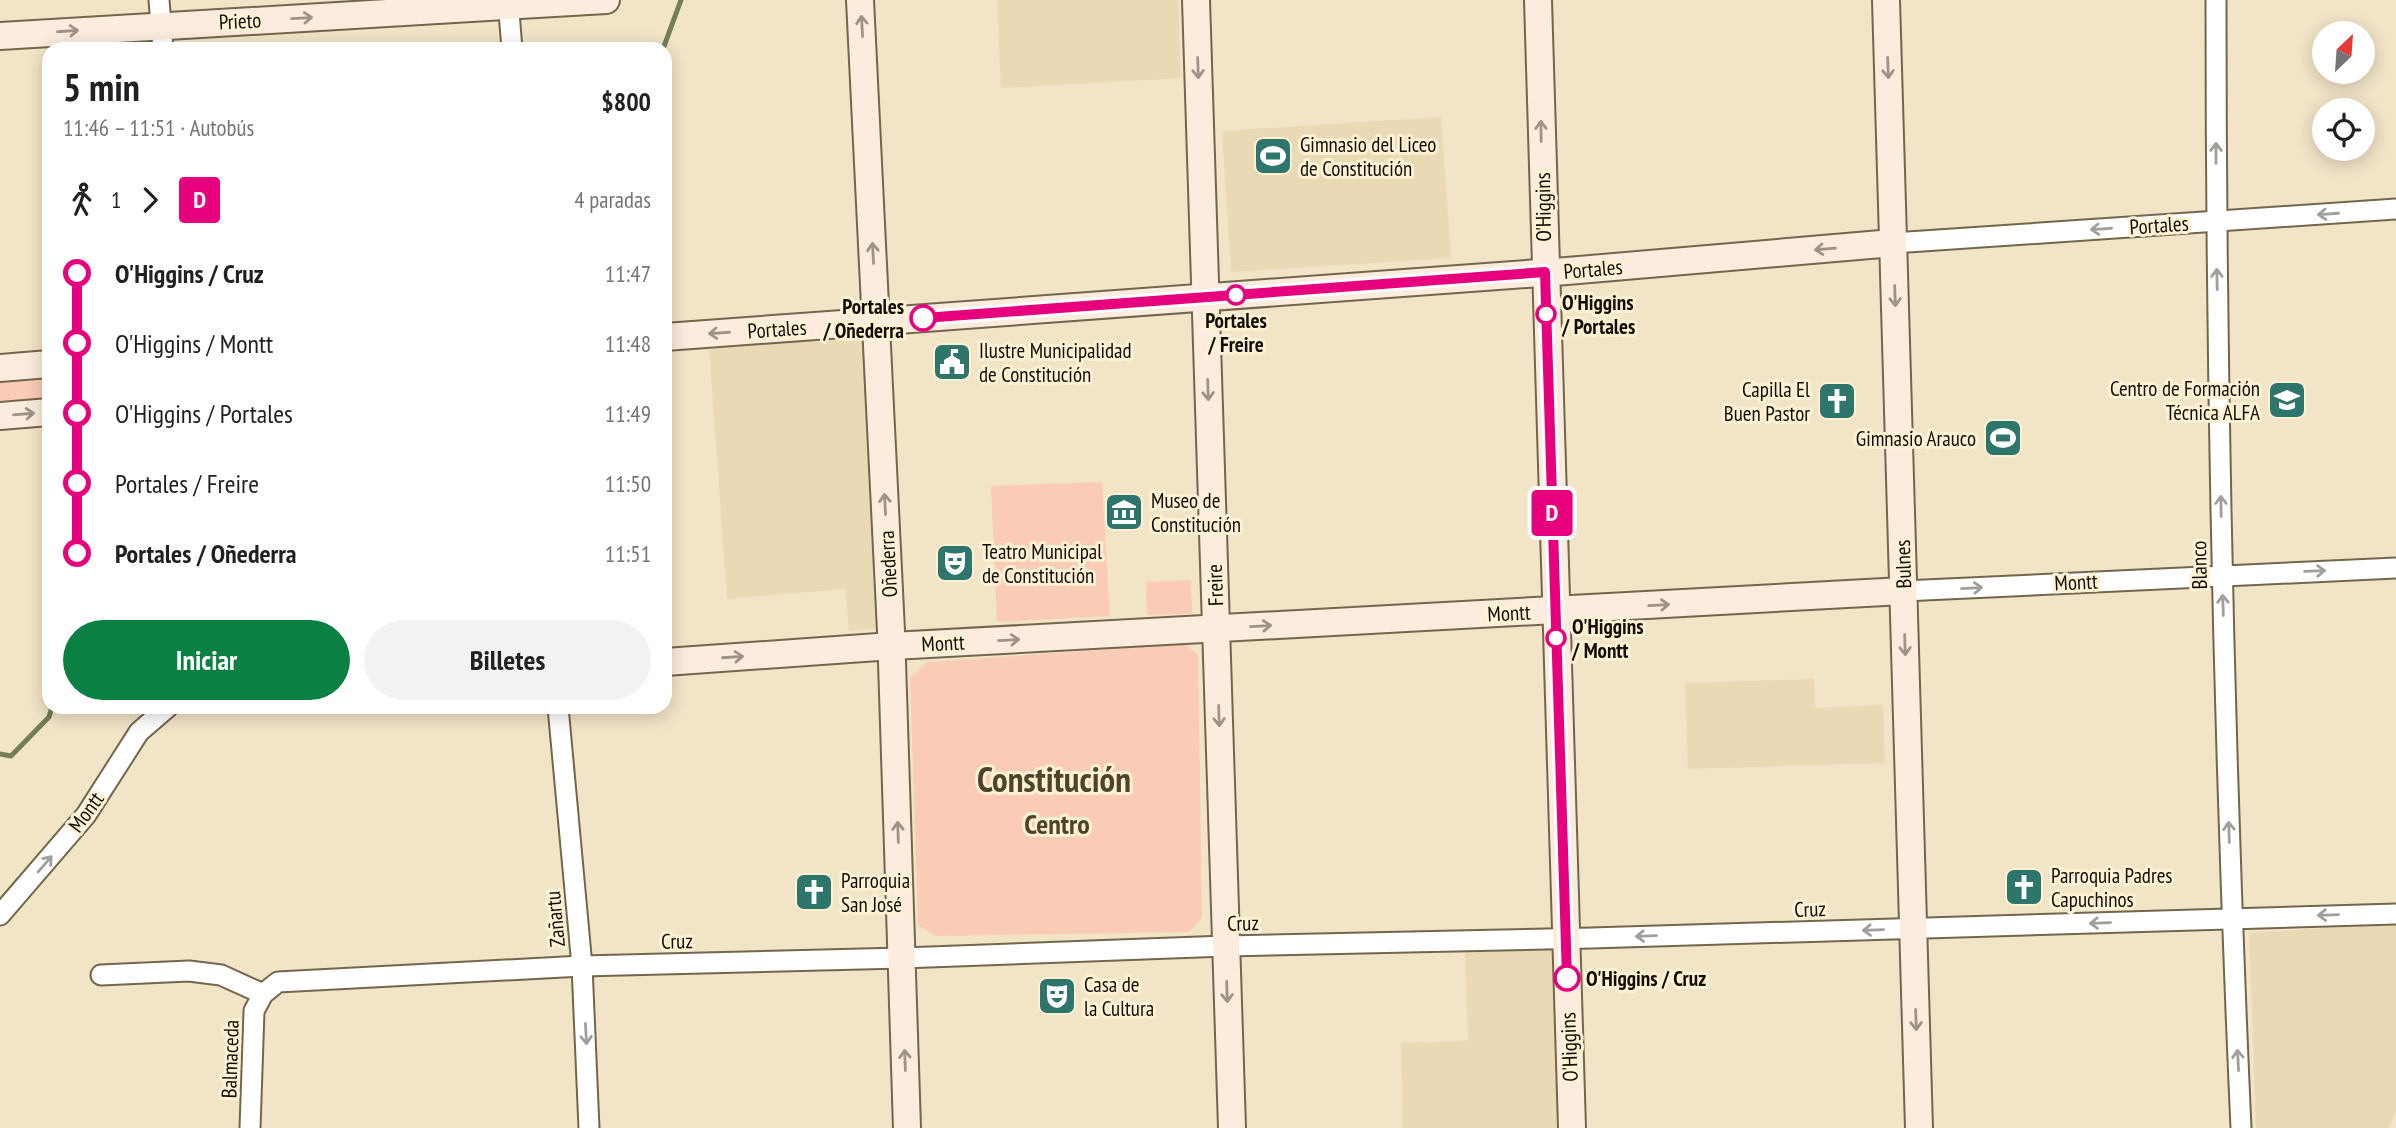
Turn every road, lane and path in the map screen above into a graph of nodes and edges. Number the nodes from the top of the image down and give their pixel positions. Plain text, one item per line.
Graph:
1 (606, 0) edge
2 (860, 0) edge
3 (1196, 0) edge
4 (1538, 0) edge
5 (1886, 0) edge
6 (2216, 0) edge
7 (508, 4) edge
8 (161, 25) edge
9 (0, 36) edge
10 (511, 42) edge
11 (2396, 209) edge
12 (2216, 221) junction
13 (1893, 243) junction
14 (1545, 272) junction
15 (1206, 298) junction
16 (876, 321) junction
17 (672, 336) edge
18 (42, 365) edge
19 (0, 368) edge
20 (42, 413) edge
21 (0, 416) edge
22 (2396, 568) edge
23 (2222, 575) junction
24 (1903, 591) junction
25 (1555, 611) junction
26 (1216, 628) junction
27 (892, 646) junction
28 (672, 662) edge
29 (160, 714) edge
30 (559, 714) edge
31 (2396, 914) edge
32 (0, 915) edge
33 (2231, 918) junction
34 (1913, 929) junction
35 (1566, 939) junction
36 (1226, 946) junction
37 (902, 958) junction
38 (582, 966) junction
39 (101, 975) dead end
40 (263, 994) junction
41 (250, 1128) edge
42 (589, 1128) edge
43 (907, 1128) edge
44 (1232, 1128) edge
45 (1572, 1128) edge
46 (1919, 1128) edge
47 (2241, 1128) edge

1 - 7 street, Prieto
16 -> 2 street, Oñederra
3 -> 15 street, Freire
14 -> 4 street, O'Higgins
5 -> 13 street, Bulnes
12 -> 6 street, Blanco
8 -> 7 street, Prieto
7 - 10 street
9 -> 8 street, Prieto
11 -> 12 street, Portales
12 -> 13 street, Portales
23 -> 12 street, Blanco
13 -> 14 street, Portales
13 -> 24 street, Bulnes
14 - 15 street, Portales
14 - 25 street, O'Higgins
15 - 16 street, Portales
15 -> 26 street, Freire
16 -> 17 street, Portales
27 -> 16 street, Oñederra
18 - 19 street
21 -> 20 street
23 -> 22 street, Montt
24 -> 23 street, Montt
33 -> 23 street, Blanco
25 -> 24 street, Montt
24 -> 34 street, Bulnes
26 -> 25 street, Montt
25 - 35 street, O'Higgins
27 -> 26 street, Montt
26 -> 36 street, Freire
28 -> 27 street, Montt
37 -> 27 street, Oñederra
32 -> 29 street, Montt
30 - 38 street, Zañartu
31 -> 33 street, Cruz
33 -> 34 street, Cruz
47 -> 33 street, Blanco
34 -> 35 street, Cruz
34 -> 46 street, Bulnes
35 - 36 street, Cruz
35 - 45 street, O'Higgins
36 - 37 street, Cruz
36 -> 44 street, Freire
37 - 38 street, Cruz
43 -> 37 street, Oñederra
38 - 40 street, Cruz
38 -> 42 street, Zañartu
39 - 40 street
40 - 41 street, Balmaceda

